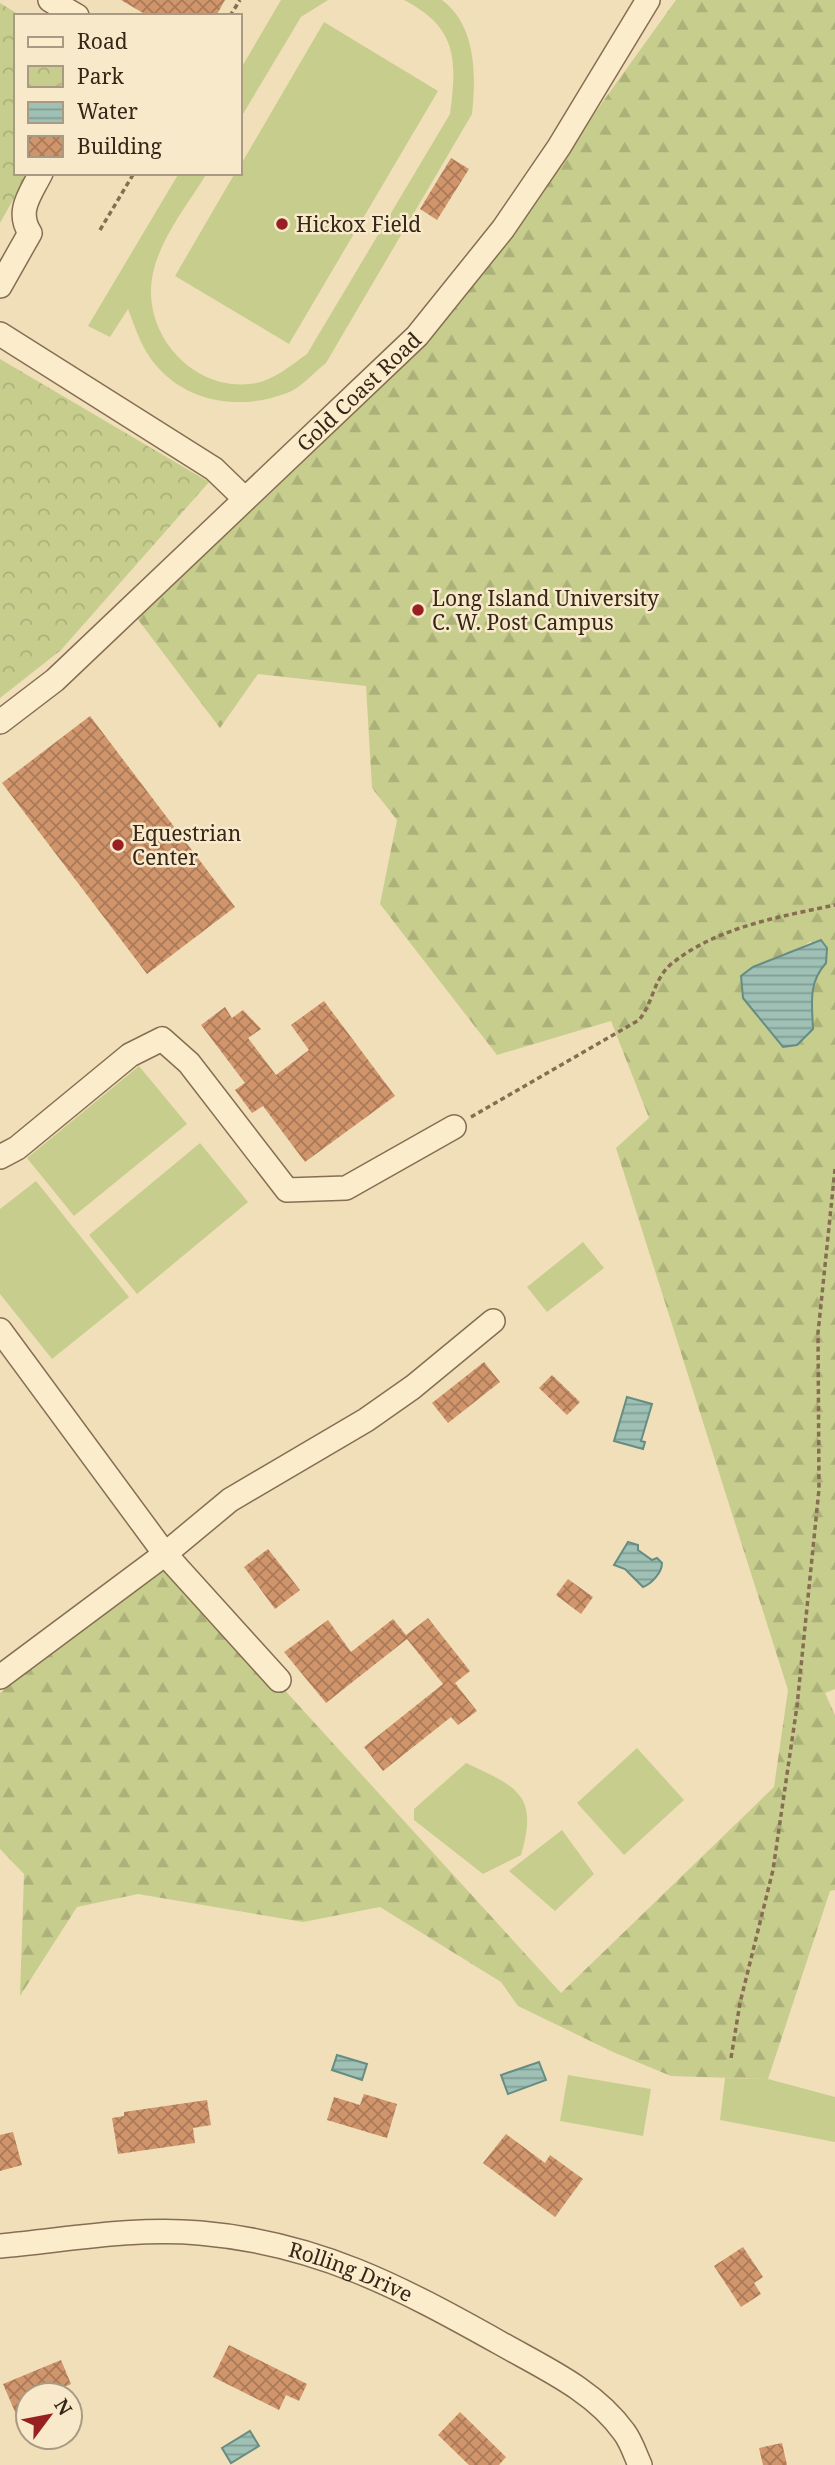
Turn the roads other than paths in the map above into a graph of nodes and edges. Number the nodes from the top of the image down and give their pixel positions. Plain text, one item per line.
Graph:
1 (50, 0) edge
2 (648, 0) edge
3 (73, 14) edge
4 (40, 175) edge
5 (0, 286) edge
6 (0, 334) edge
7 (245, 499) junction
8 (0, 722) edge
9 (454, 1127) road end
10 (0, 1157) edge
11 (493, 1321) dead end
12 (0, 1330) edge
13 (165, 1554) junction
14 (0, 1676) edge
15 (279, 1680) dead end
16 (0, 2246) edge
17 (640, 2465) edge

1 - 3 street
2 - 7 street, Gold Coast Road
4 - 5 street
6 - 7 street
7 - 8 street, Gold Coast Road
9 - 10 street
11 - 13 street
12 - 13 street
13 - 14 street
13 - 15 street
16 - 17 street, Rolling Drive

